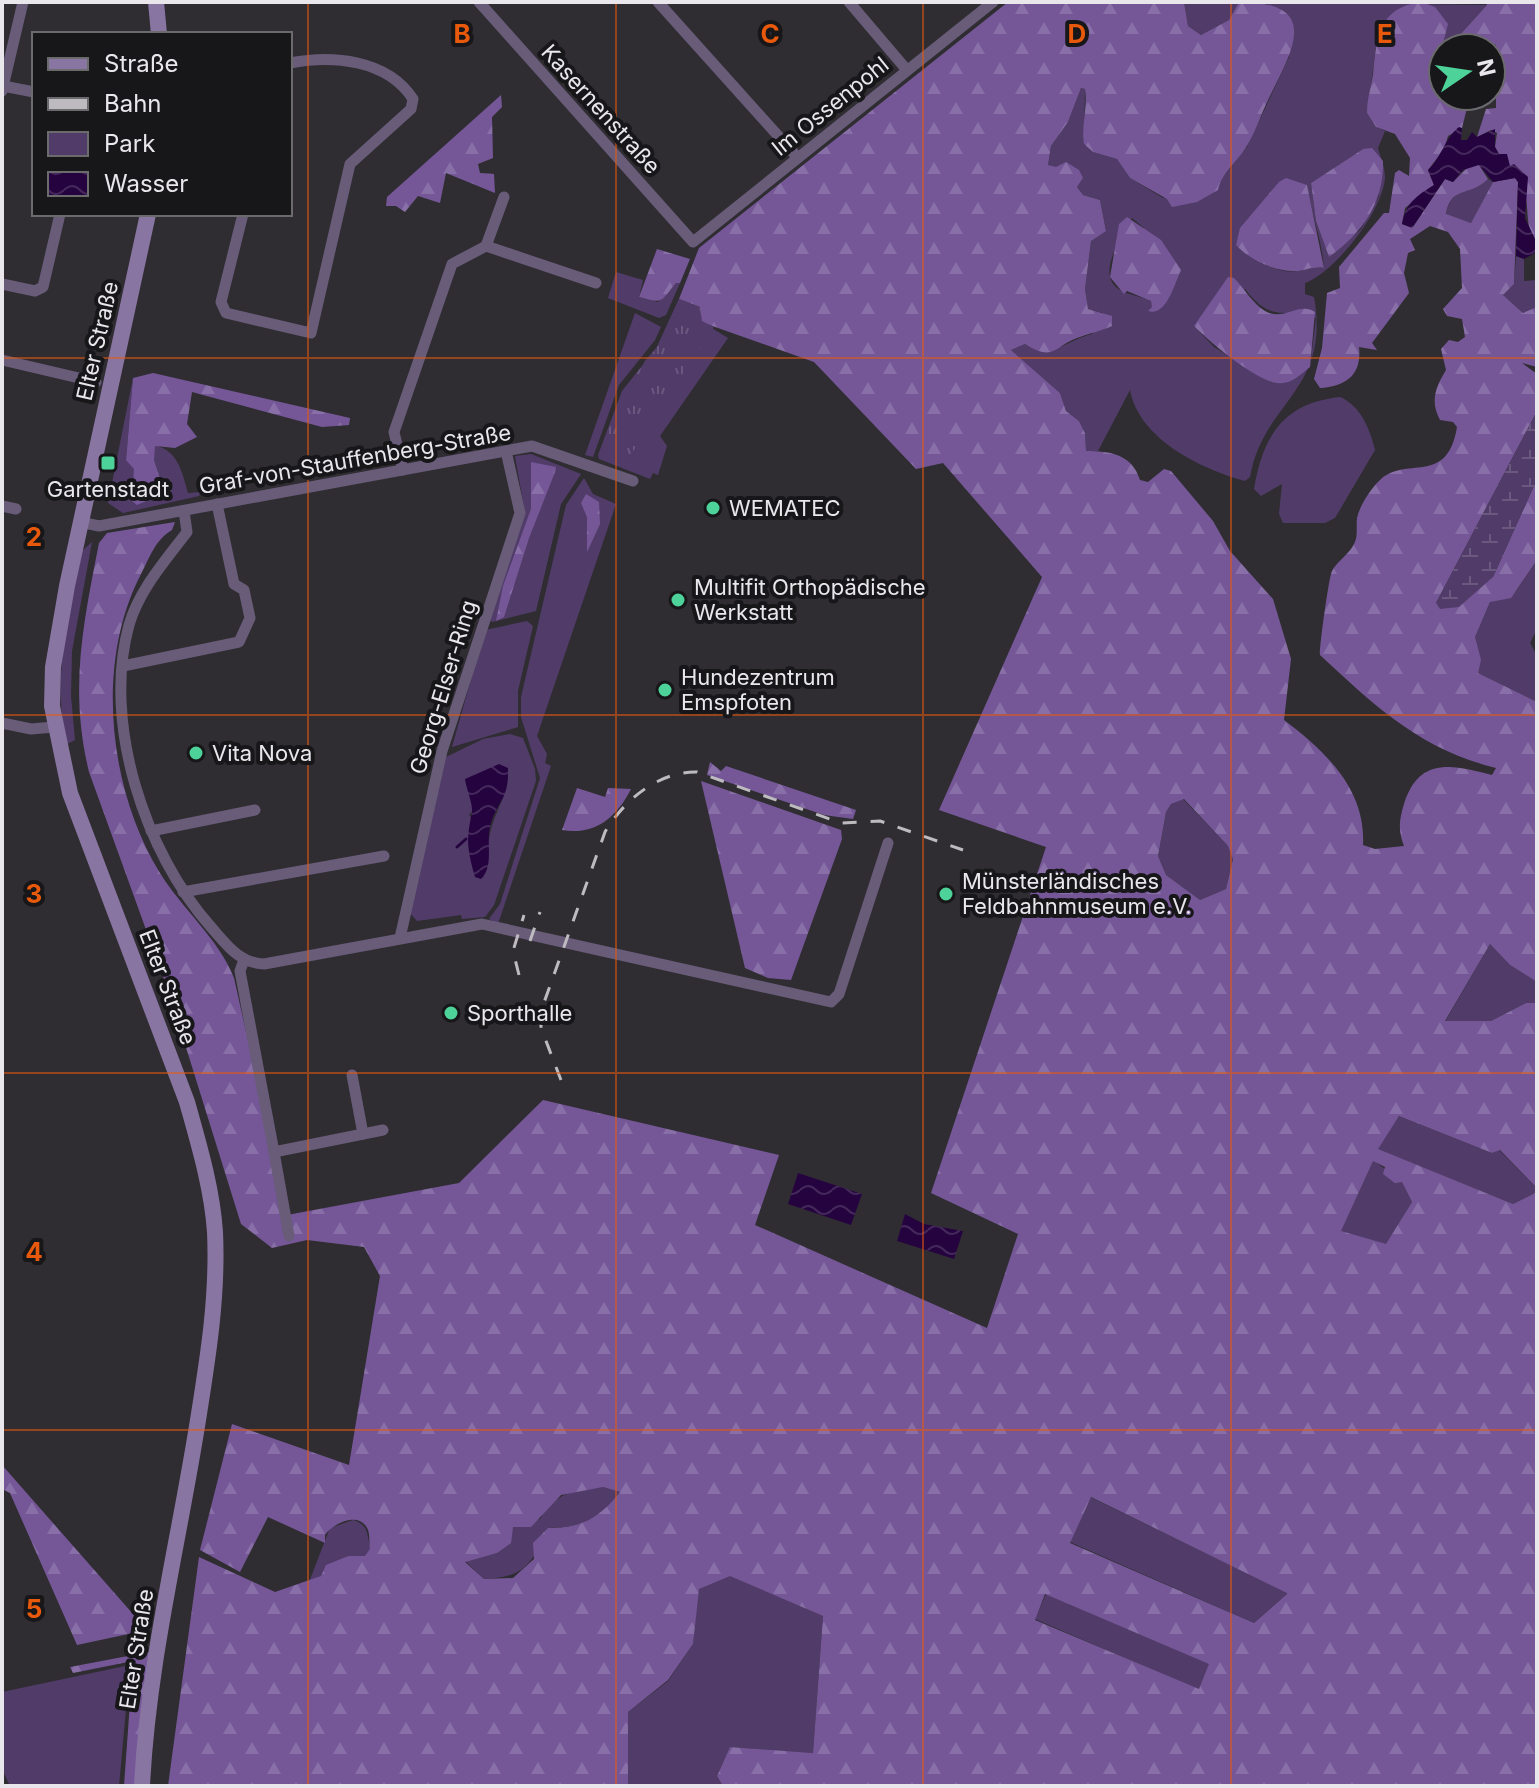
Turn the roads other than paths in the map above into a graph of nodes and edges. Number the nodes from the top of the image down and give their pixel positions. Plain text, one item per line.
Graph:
1 (23, 2) edge
2 (156, 2) edge
3 (479, 2) edge
4 (658, 2) edge
5 (849, 2) edge
6 (993, 2) edge
7 (159, 32) edge
8 (292, 63) edge
9 (906, 69) junction
10 (2, 88) edge
11 (32, 92) edge
12 (798, 158) junction
13 (504, 197) dead end
14 (60, 216) edge
15 (148, 216) edge
16 (242, 216) edge
17 (693, 242) joint
18 (486, 246) junction
19 (596, 283) dead end
20 (2, 284) edge
21 (2, 360) edge
22 (96, 382) dead end
23 (506, 451) junction
24 (403, 470) junction
25 (633, 481) dead end
26 (217, 504) junction
27 (2, 506) edge
28 (16, 509) dead end
29 (184, 511) junction
30 (80, 522) junction
31 (123, 666) junction
32 (2, 723) edge
33 (54, 727) junction
34 (255, 810) dead end
35 (151, 831) junction
36 (888, 843) dead end
37 (384, 856) dead end
38 (183, 892) junction
39 (400, 938) junction
40 (244, 960) junction
41 (352, 1075) dead end
42 (383, 1130) dead end
43 (363, 1134) junction
44 (274, 1152) junction
45 (289, 1236) dead end
46 (142, 1786) edge

1 - 10 street
2 - 7 main road
3 - 17 street, Kasernenstraße
4 - 12 street
5 - 9 street
6 - 9 street, Im Ossenpohl
8 - 16 street
9 - 12 street, Im Ossenpohl
10 - 11 street
12 - 17 street, Im Ossenpohl
13 - 18 street
14 - 20 street
15 - 30 main road, Elter Straße
18 - 19 street
18 - 24 street
21 - 22 street
23 - 24 street, Graf-von-Stauffenberg-Straße
23 - 25 street, Graf-von-Stauffenberg-Straße
23 - 39 street, Georg-Elser-Ring
24 - 26 street, Graf-von-Stauffenberg-Straße
26 - 29 street, Graf-von-Stauffenberg-Straße
26 - 31 street
27 - 28 street
29 - 30 street, Graf-von-Stauffenberg-Straße
29 - 31 street
30 - 33 main road, Elter Straße
31 - 35 street
32 - 33 street
33 - 46 main road, Elter Straße
34 - 35 street
35 - 38 street
36 - 39 street
37 - 38 street
38 - 40 street
39 - 40 street
40 - 44 street
41 - 43 street
42 - 43 street
43 - 44 street
44 - 45 street

